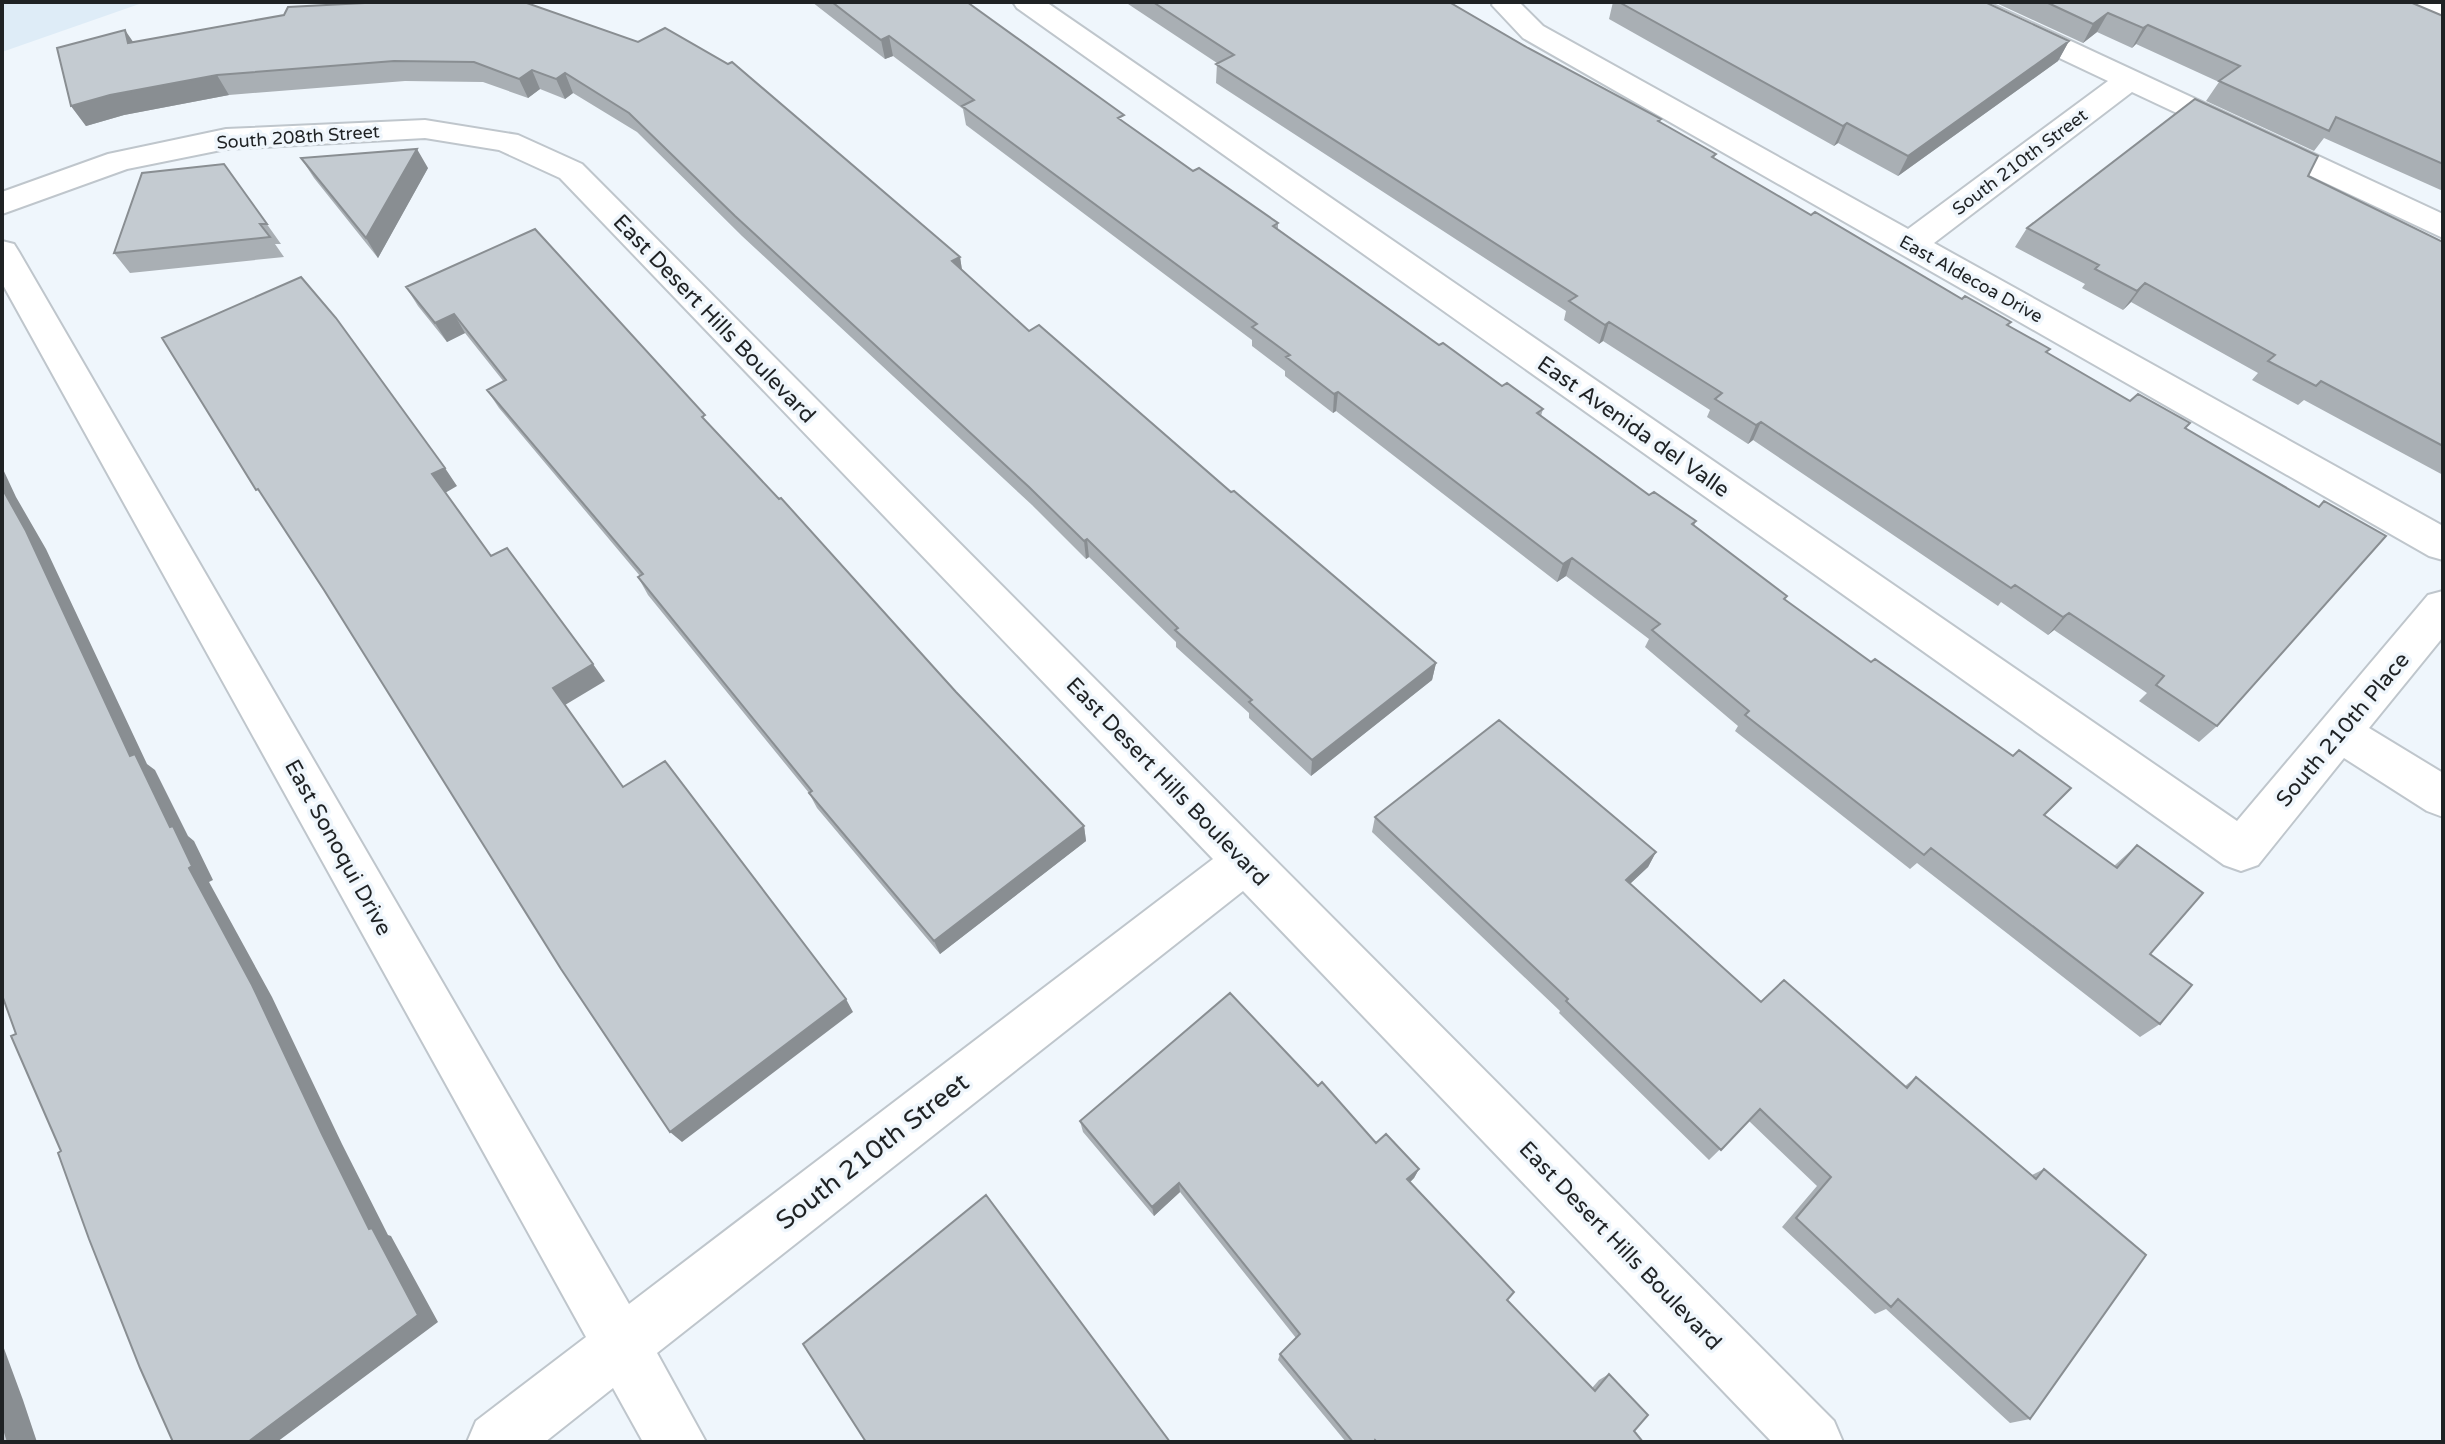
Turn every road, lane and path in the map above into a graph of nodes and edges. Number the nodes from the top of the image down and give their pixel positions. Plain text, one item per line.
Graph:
1 (1964, 2) edge
2 (2414, 2) edge
3 (1506, 3) edge
4 (1036, 4) edge
5 (2443, 14) edge
6 (2129, 80) junction
7 (507, 142) joint
8 (2, 204) edge
9 (2443, 227) edge
10 (1910, 244) junction
11 (2, 252) edge
12 (2443, 545) edge
13 (2443, 607) edge
14 (2339, 732) junction
15 (2443, 797) edge
16 (2241, 850) joint
17 (1246, 861) junction
18 (621, 1346) junction
19 (497, 1442) edge
20 (676, 1442) edge
21 (1813, 1442) edge

1 - 6 street
2 - 5 street
3 - 10 street, East Aldecoa Drive
4 - 16 street, East Avenida del Valle
6 - 9 street
6 - 10 street, South 210th Street
7 - 8 street, South 208th Street
7 - 17 street, East Desert Hills Boulevard
10 - 12 street, East Aldecoa Drive
11 - 18 street, East Sonoqui Drive
13 - 14 street, South 210th Place
14 - 15 street
14 - 16 street, South 210th Place
17 - 18 street, South 210th Street
17 - 21 street, East Desert Hills Boulevard
18 - 19 street, South 210th Street
18 - 20 street, East Sonoqui Drive

